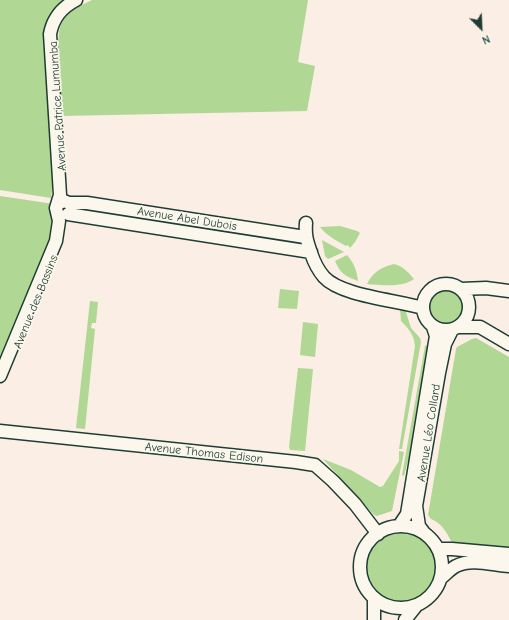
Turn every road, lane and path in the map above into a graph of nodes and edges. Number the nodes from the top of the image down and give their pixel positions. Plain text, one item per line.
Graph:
1 (76, 0) edge
2 (84, 0) edge
3 (66, 210) junction
4 (306, 223) dead end
5 (305, 237) junction
6 (311, 252) junction
7 (461, 289) junction
8 (509, 291) edge
9 (509, 295) edge
10 (423, 308) junction
11 (470, 310) junction
12 (433, 327) junction
13 (480, 327) junction
14 (456, 329) junction
15 (509, 344) edge
16 (0, 376) edge
17 (0, 387) edge
18 (0, 431) edge
19 (399, 526) junction
20 (378, 534) junction
21 (426, 534) junction
22 (438, 549) junction
23 (509, 554) edge
24 (509, 566) edge
25 (441, 578) junction
26 (374, 598) junction
27 (416, 606) junction
28 (374, 620) edge
29 (405, 620) edge

1 - 3 street, Avenue Patrice Lumumba
2 - 3 street, Avenue Patrice Lumumba
3 - 5 street, Avenue Abel Dubois
3 - 6 street, Avenue Abel Dubois
3 - 16 street, Avenue des Bassins
3 - 17 street, Avenue des Bassins
4 - 5 street
5 - 6 street
6 - 10 street
7 - 8 street
7 - 10 street
7 - 11 street
9 - 11 street
10 - 12 street
11 - 13 street
11 - 14 street
12 - 14 street
12 - 19 street, Avenue Léo Collard
13 - 14 street
13 - 15 street
14 - 21 street, Avenue Léo Collard
18 - 20 street, Avenue Thomas Edison
19 - 20 street
19 - 21 street
20 - 26 street
21 - 22 street
22 - 23 street
22 - 25 street
24 - 25 street
25 - 27 street
26 - 27 street
26 - 28 street
27 - 29 street

